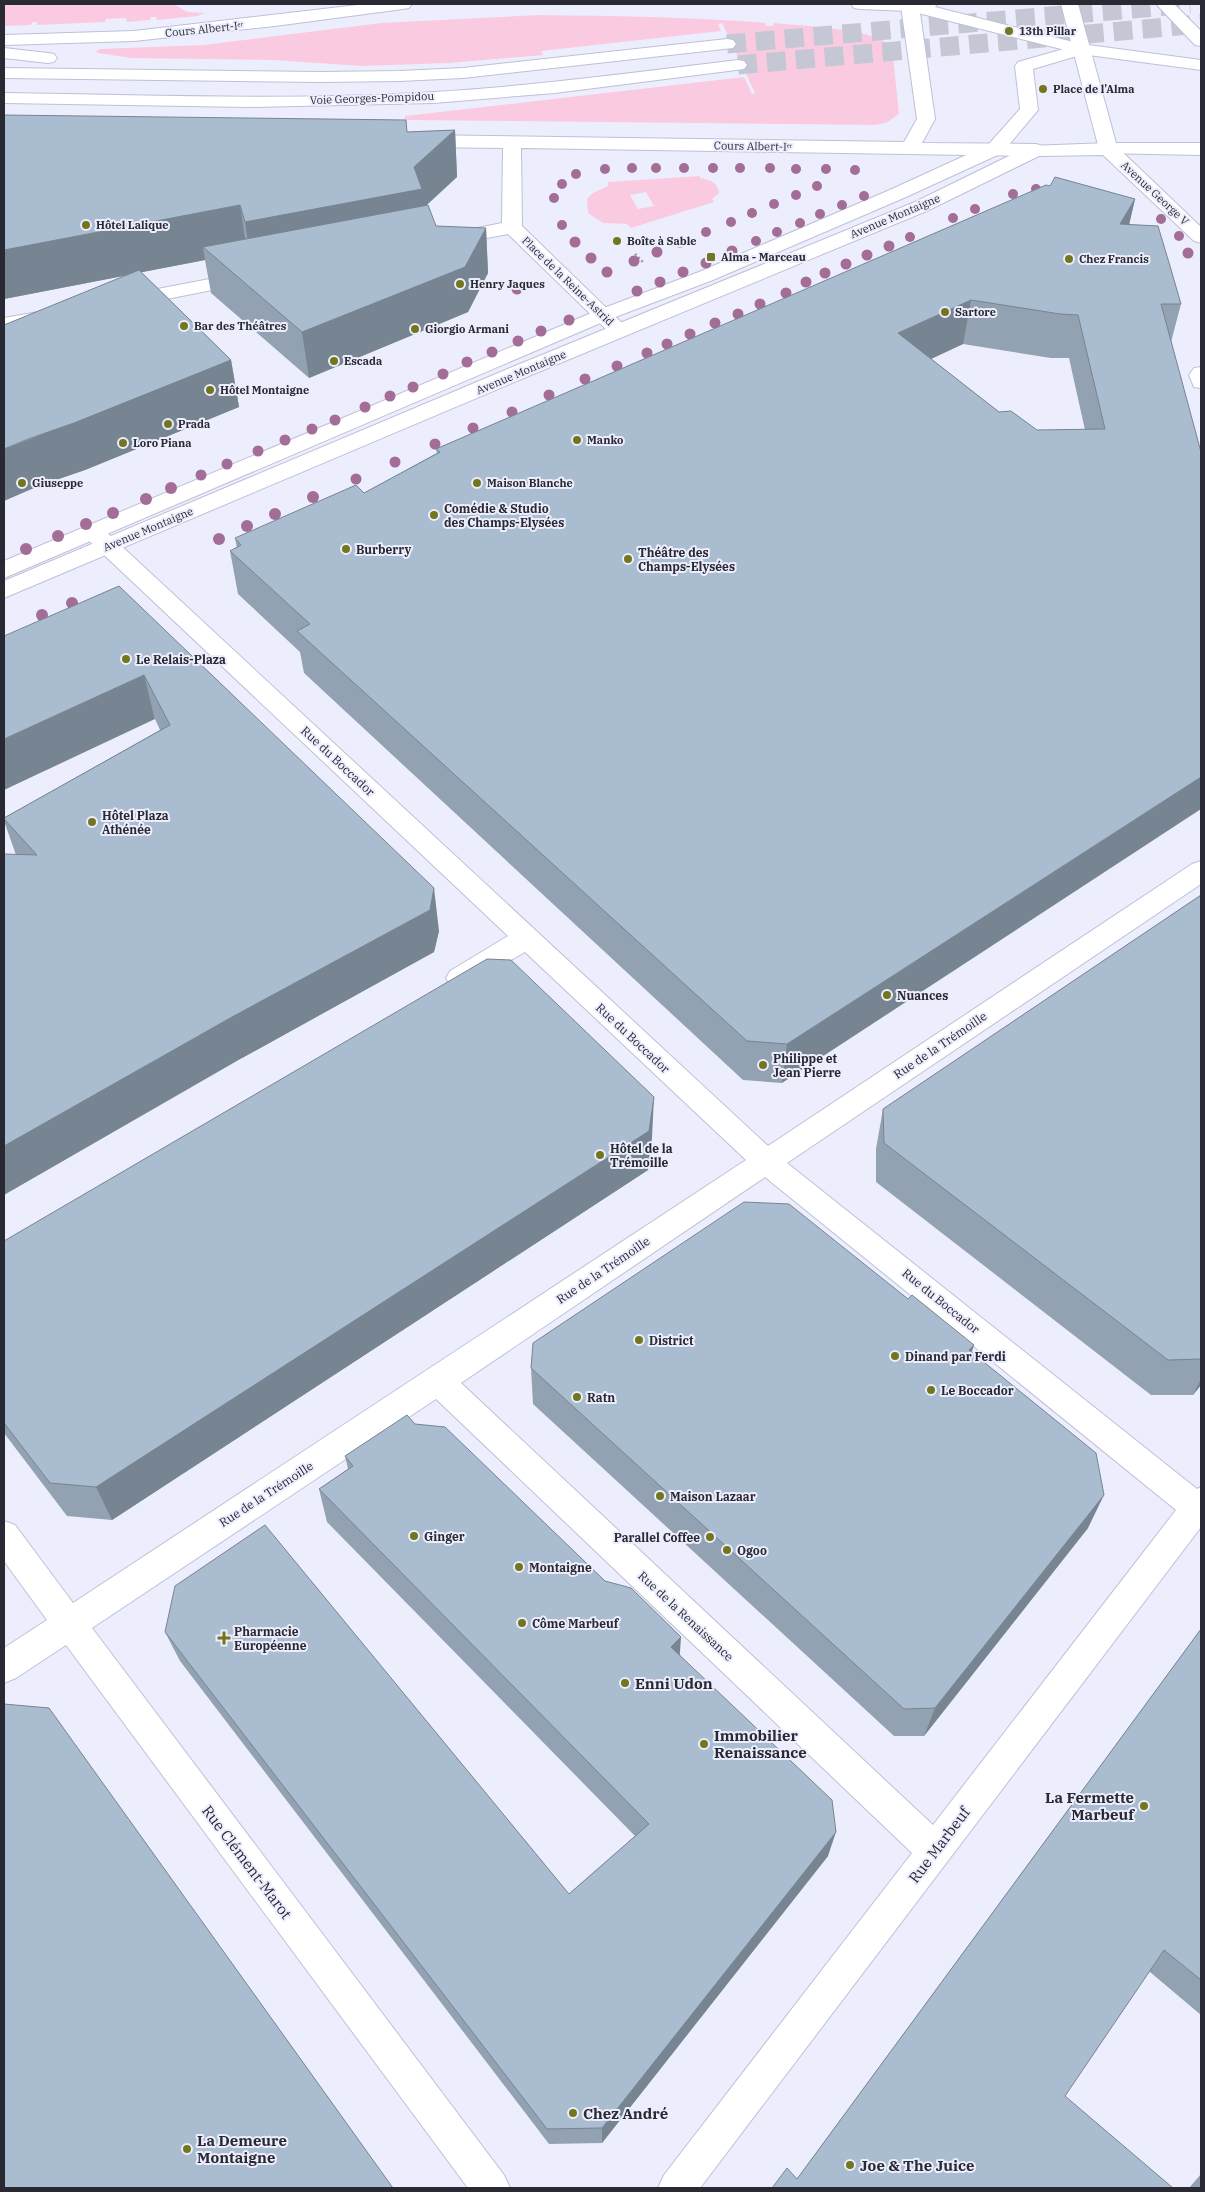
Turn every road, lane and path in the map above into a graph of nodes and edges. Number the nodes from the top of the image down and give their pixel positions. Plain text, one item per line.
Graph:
1 (403, 4) edge
2 (860, 4) edge
3 (936, 4) edge
4 (1069, 4) edge
5 (1164, 4) edge
6 (909, 5) edge
7 (4, 40) edge
8 (1201, 41) edge
9 (727, 44) tunnel mouth
10 (1081, 49) junction
11 (4, 53) edge
12 (738, 65) tunnel mouth
13 (1201, 65) edge
14 (4, 73) edge
15 (181, 75) junction
16 (494, 94) junction
17 (4, 98) edge
18 (300, 119) edge
19 (403, 141) edge
20 (512, 143) junction
21 (910, 148) junction
22 (995, 149) junction
23 (1108, 149) junction
24 (1201, 149) edge
25 (1036, 150) junction
26 (512, 227) junction
27 (1201, 237) edge
28 (430, 242) edge
29 (635, 254) dead end
30 (635, 265) dead end
31 (265, 274) edge
32 (110, 304) edge
33 (62, 313) edge
34 (604, 315) junction
35 (4, 324) edge
36 (619, 331) junction
37 (1201, 373) edge
38 (1201, 382) edge
39 (100, 539) junction
40 (4, 570) edge
41 (4, 590) edge
42 (1201, 871) edge
43 (527, 938) junction
44 (434, 992) edge
45 (765, 1161) junction
46 (438, 1381) junction
47 (1200, 1507) edge
48 (4, 1536) edge
49 (69, 1624) junction
50 (4, 1667) edge
51 (935, 1851) junction
52 (491, 2188) edge
53 (677, 2188) edge

1 - 7 street, Cours Albert-Iᵉʳ
2 - 6 street
3 - 6 street
4 - 10 street
5 - 8 street
6 - 10 street
6 - 21 street
9 - 15 street, Voie Georges-Pompidou
10 - 13 street
10 - 22 street
10 - 23 street
11 - 15 street
12 - 16 street, Voie Georges-Pompidou
14 - 15 street, Voie Georges-Pompidou
16 - 17 street, Voie Georges-Pompidou
16 - 18 street
19 - 20 street, Cours Albert-Iᵉʳ
20 - 21 street, Cours Albert-Iᵉʳ
20 - 26 street, Place de la Reine-Astrid
21 - 22 street, Cours Albert-Iᵉʳ
22 - 25 street
22 - 34 street, Avenue Montaigne
23 - 24 street
23 - 25 street
23 - 27 street, Avenue George V
25 - 36 street, Avenue Montaigne
26 - 28 street
26 - 34 street, Place de la Reine-Astrid
29 - 30 path
31 - 32 street
33 - 35 street
34 - 36 street, Place de la Reine-Astrid
34 - 39 street, Avenue Montaigne
36 - 39 street, Avenue Montaigne
37 - 38 street
39 - 40 street, Avenue Montaigne
39 - 41 street, Avenue Montaigne
39 - 43 street, Rue du Boccador
42 - 45 street, Rue de la Trémoille
43 - 44 street
43 - 45 street, Rue du Boccador
45 - 46 street, Rue de la Trémoille
45 - 47 street, Rue du Boccador
46 - 49 street, Rue de la Trémoille
46 - 51 street, Rue de la Renaissance
47 - 51 street, Rue Marbeuf
48 - 49 street, Rue Clément-Marot
49 - 50 street, Rue de la Trémoille
49 - 52 street, Rue Clément-Marot
51 - 53 street, Rue Marbeuf

